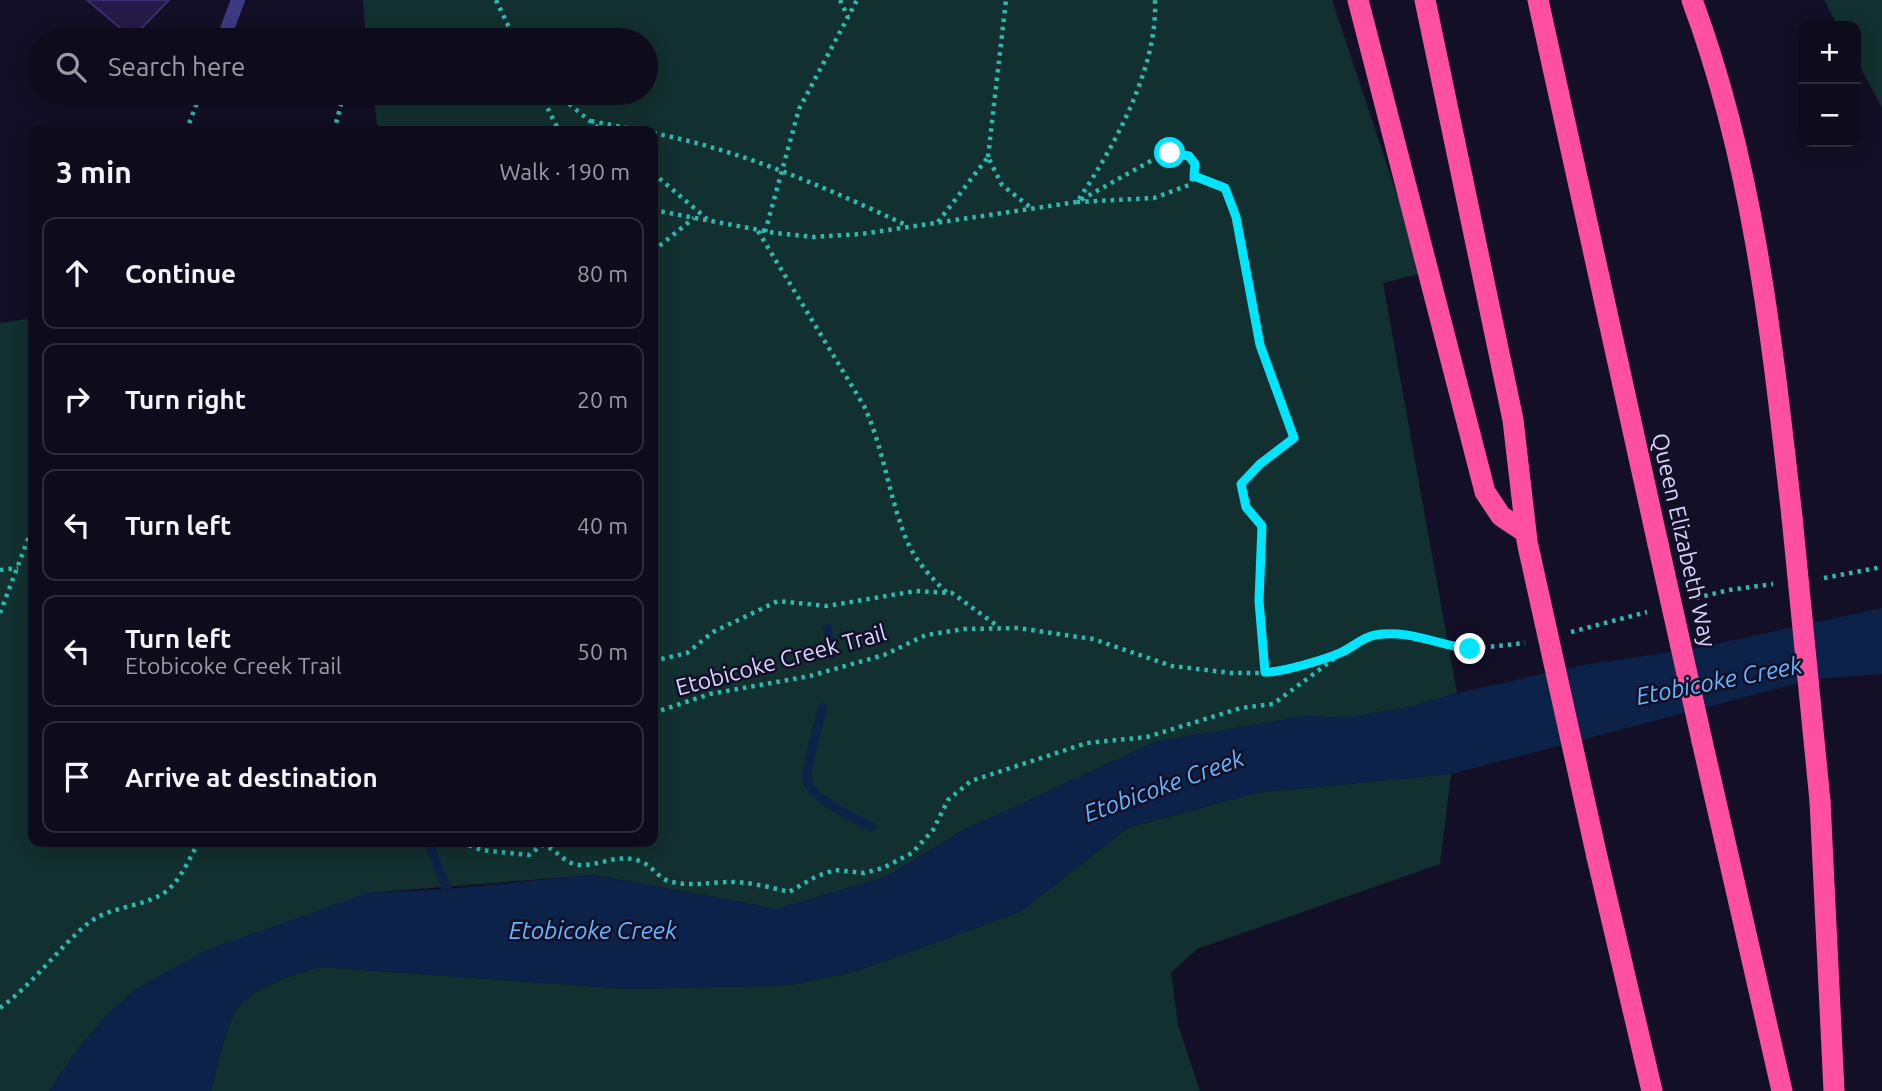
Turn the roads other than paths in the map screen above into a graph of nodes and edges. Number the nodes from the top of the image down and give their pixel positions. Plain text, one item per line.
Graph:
1 (238, 0) edge
2 (1357, 0) edge
3 (1425, 0) edge
4 (1538, 0) edge
5 (1692, 0) edge
6 (227, 28) edge
7 (1527, 539) junction
8 (1652, 1091) edge
9 (1782, 1091) edge
10 (1834, 1091) edge

1 - 6 lane
2 - 7 highway
3 - 7 highway
4 - 9 highway, Queen Elizabeth Way, bridge
5 - 10 highway, bridge
7 - 8 highway, bridge

